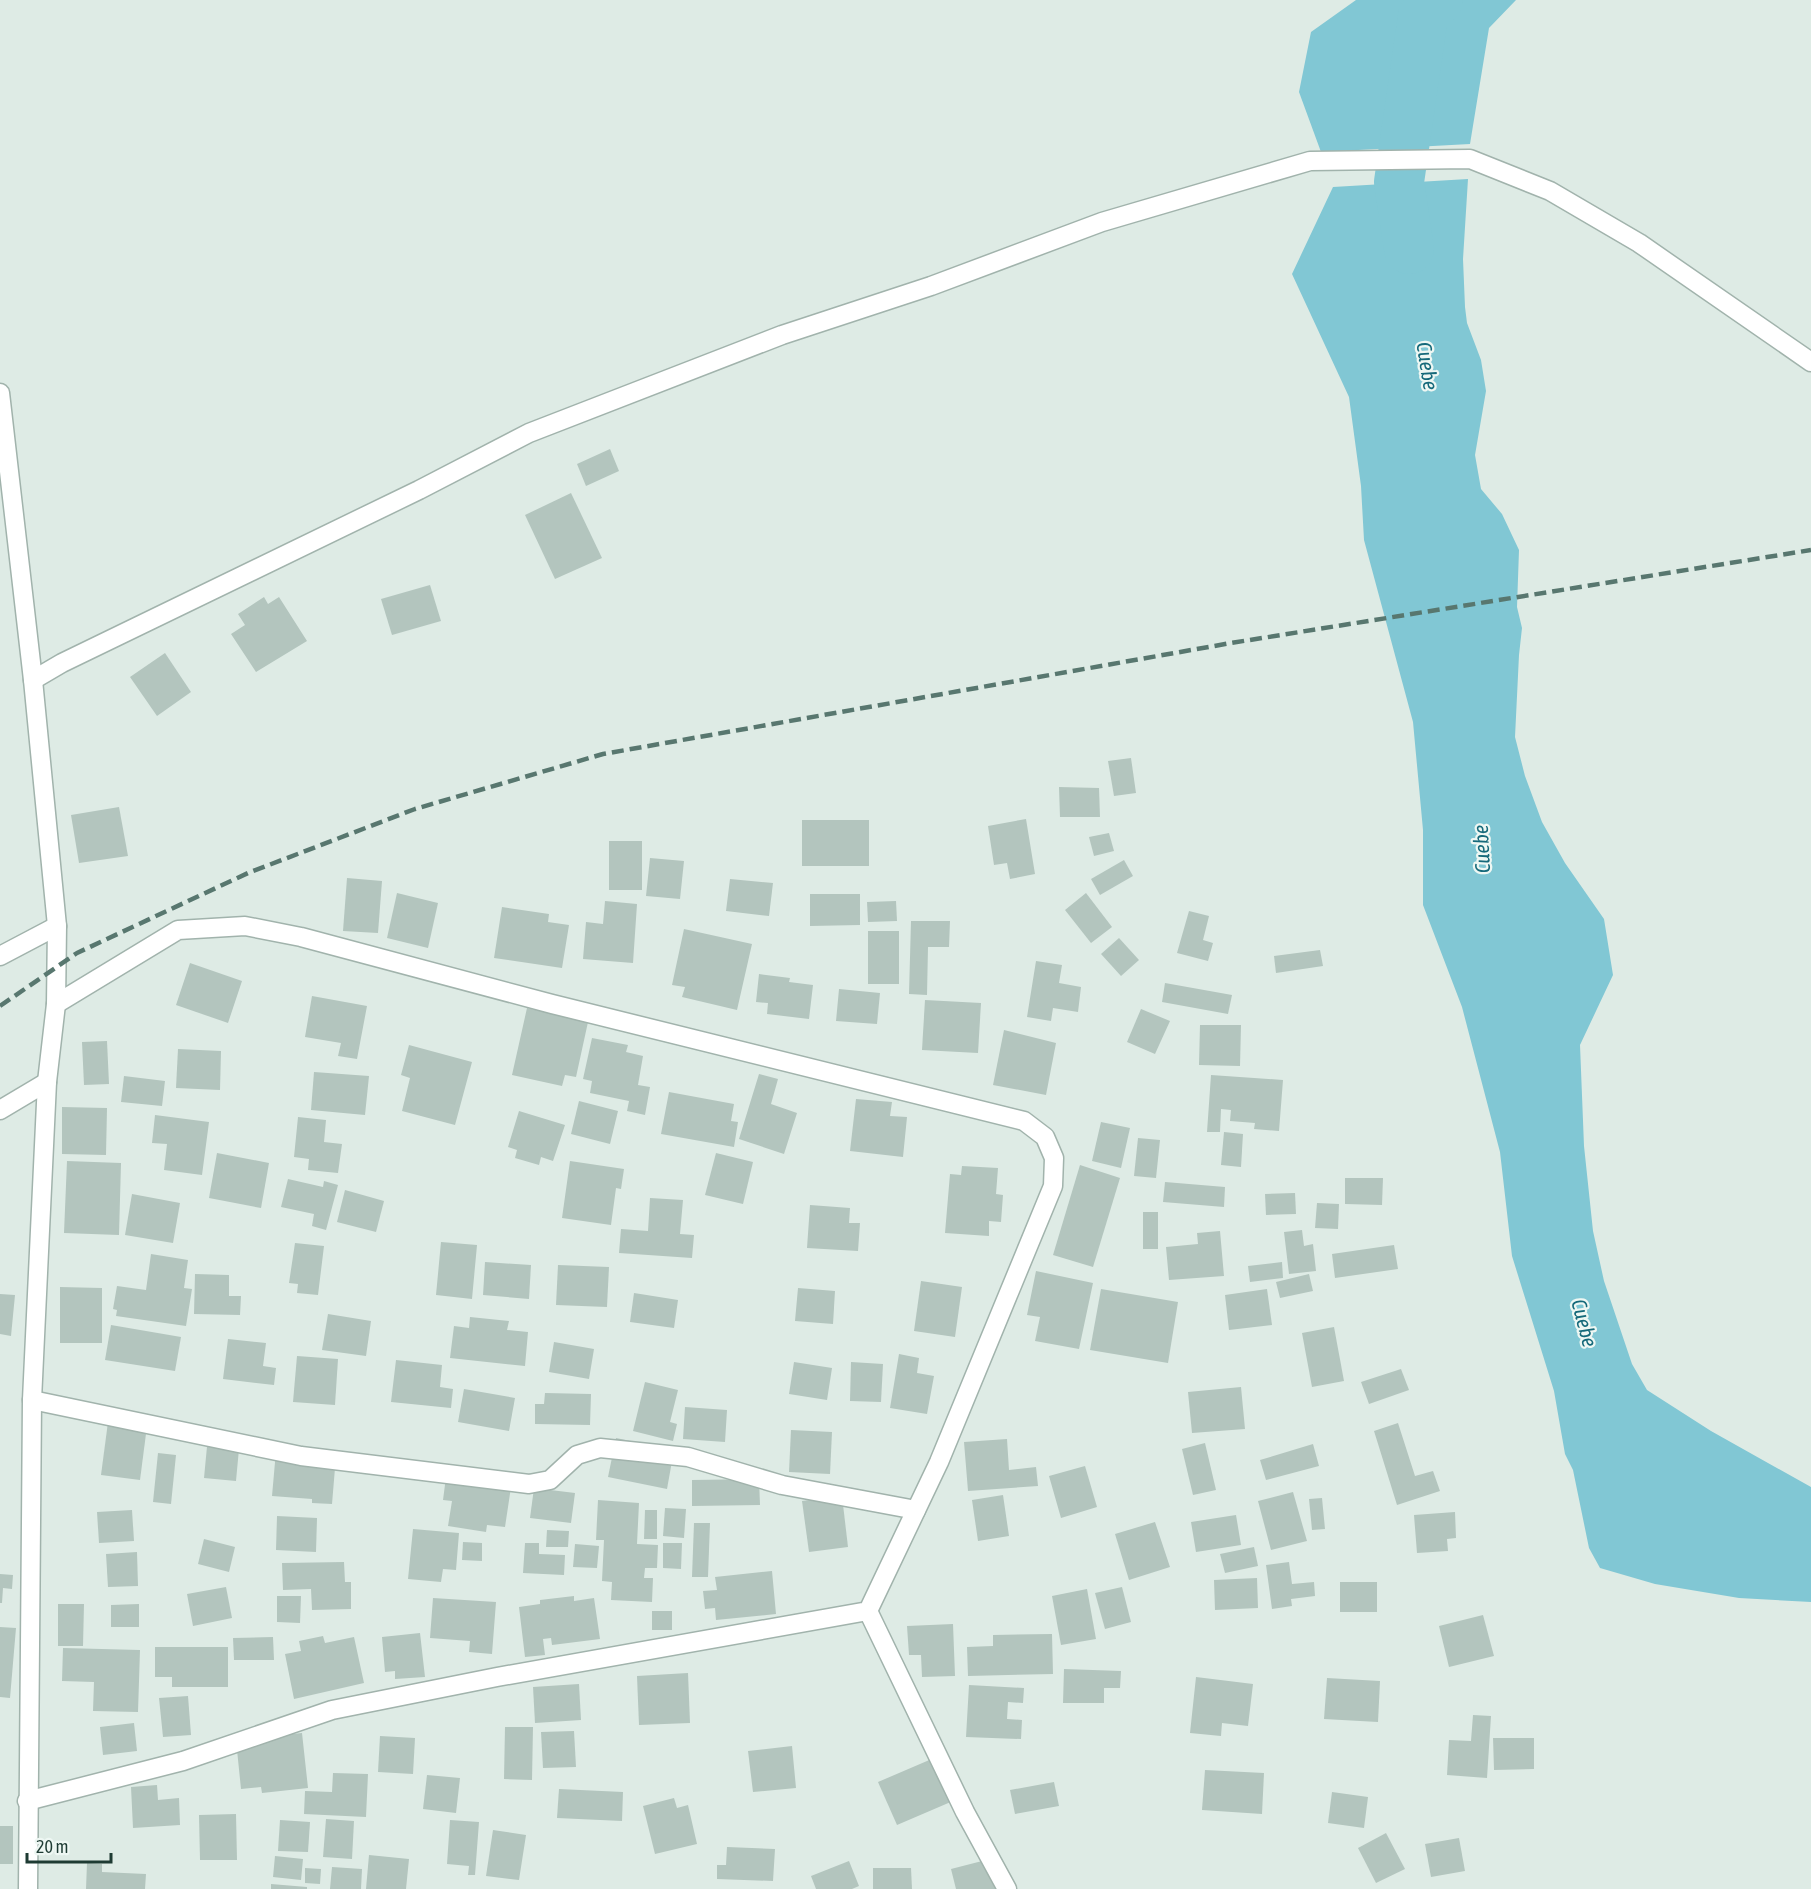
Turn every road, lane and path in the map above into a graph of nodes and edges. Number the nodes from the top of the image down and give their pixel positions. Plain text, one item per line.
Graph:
1 (1811, 362) edge
2 (0, 393) edge
3 (0, 398) edge
4 (33, 680) junction
5 (57, 926) junction
6 (0, 956) edge
7 (56, 1004) junction
8 (47, 1082) junction
9 (0, 1110) edge
10 (32, 1400) junction
11 (916, 1510) junction
12 (868, 1611) junction
13 (27, 1801) junction
14 (27, 1889) edge
15 (1007, 1889) edge

1 - 4 street
2 - 3 street
3 - 4 street
4 - 5 street
5 - 6 street
5 - 7 street
7 - 8 street
7 - 11 street
8 - 9 street
8 - 10 street
10 - 11 street
10 - 13 street
11 - 12 street
12 - 13 street
12 - 15 street
13 - 14 street

